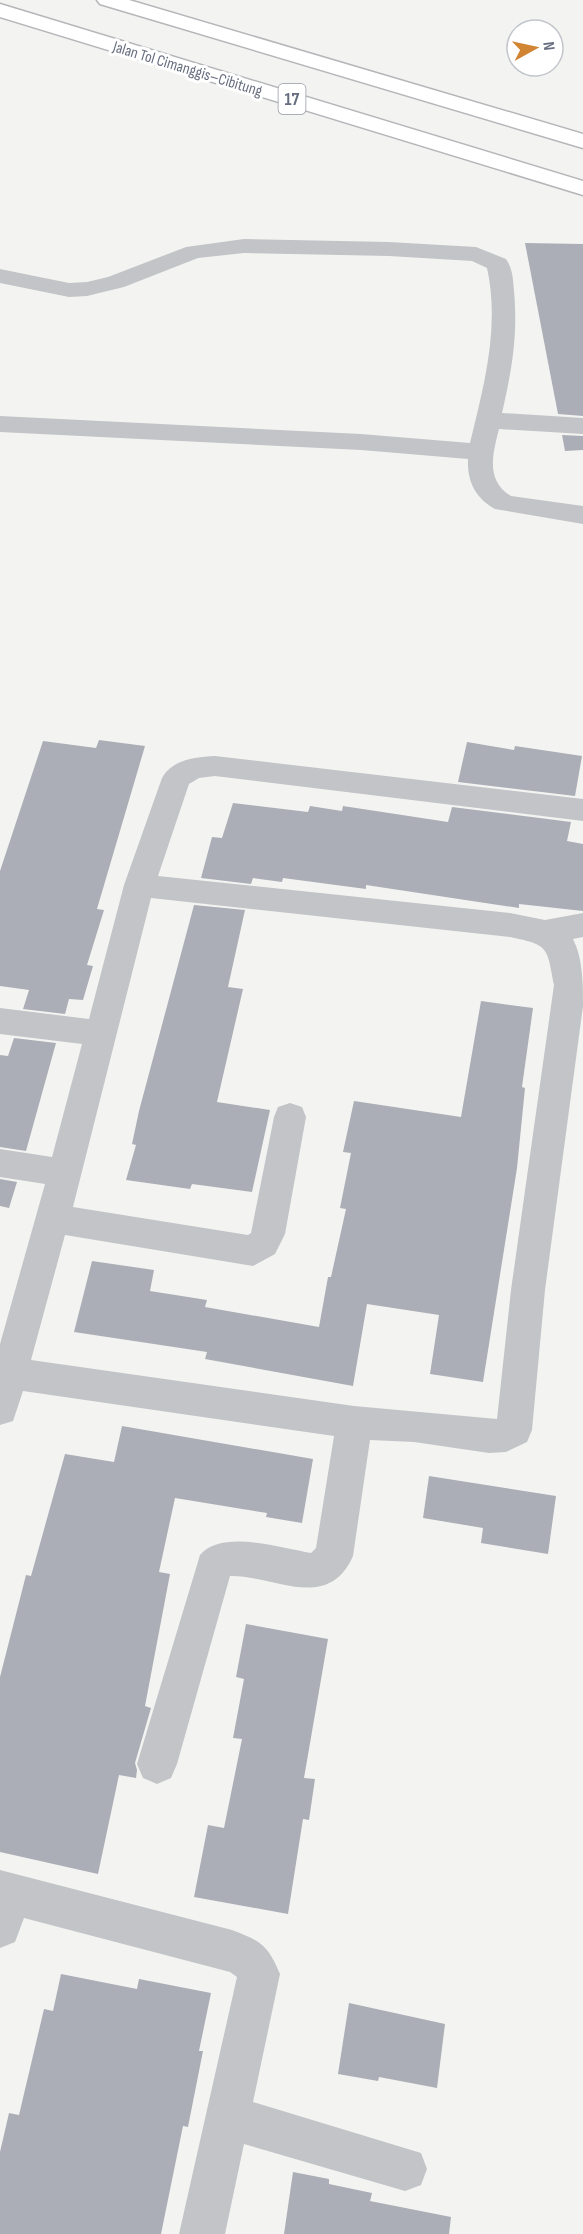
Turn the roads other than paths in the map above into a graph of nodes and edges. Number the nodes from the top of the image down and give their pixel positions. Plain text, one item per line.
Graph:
1 (107, 0) edge
2 (0, 10) edge
3 (583, 141) edge
4 (583, 188) edge
5 (0, 276) edge
6 (489, 420) junction
7 (0, 424) edge
8 (583, 426) edge
9 (480, 452) junction
10 (583, 515) edge
11 (583, 810) edge
12 (138, 885) junction
13 (583, 925) edge
14 (545, 932) junction
15 (0, 1021) edge
16 (101, 1033) junction
17 (290, 1117) dead end
18 (0, 1163) edge
19 (65, 1173) junction
20 (52, 1218) junction
21 (9, 1373) junction
22 (0, 1409) edge
23 (354, 1422) junction
24 (158, 1764) dead end
25 (3, 1904) edge
26 (226, 2117) junction
27 (405, 2169) dead end
28 (202, 2234) edge

1 - 3 highway, 17
2 - 4 highway, Jalan Tol Cimanggis–Cibitung / 17
5 - 6 street
6 - 8 street
6 - 9 street
7 - 9 street
9 - 10 street
11 - 12 street
12 - 14 street
12 - 16 street
13 - 14 street
14 - 23 street
15 - 16 street
16 - 19 street
17 - 20 street
18 - 19 street
19 - 20 street
20 - 21 street
21 - 22 street
21 - 23 street
23 - 24 street
25 - 26 street
26 - 27 street
26 - 28 street

